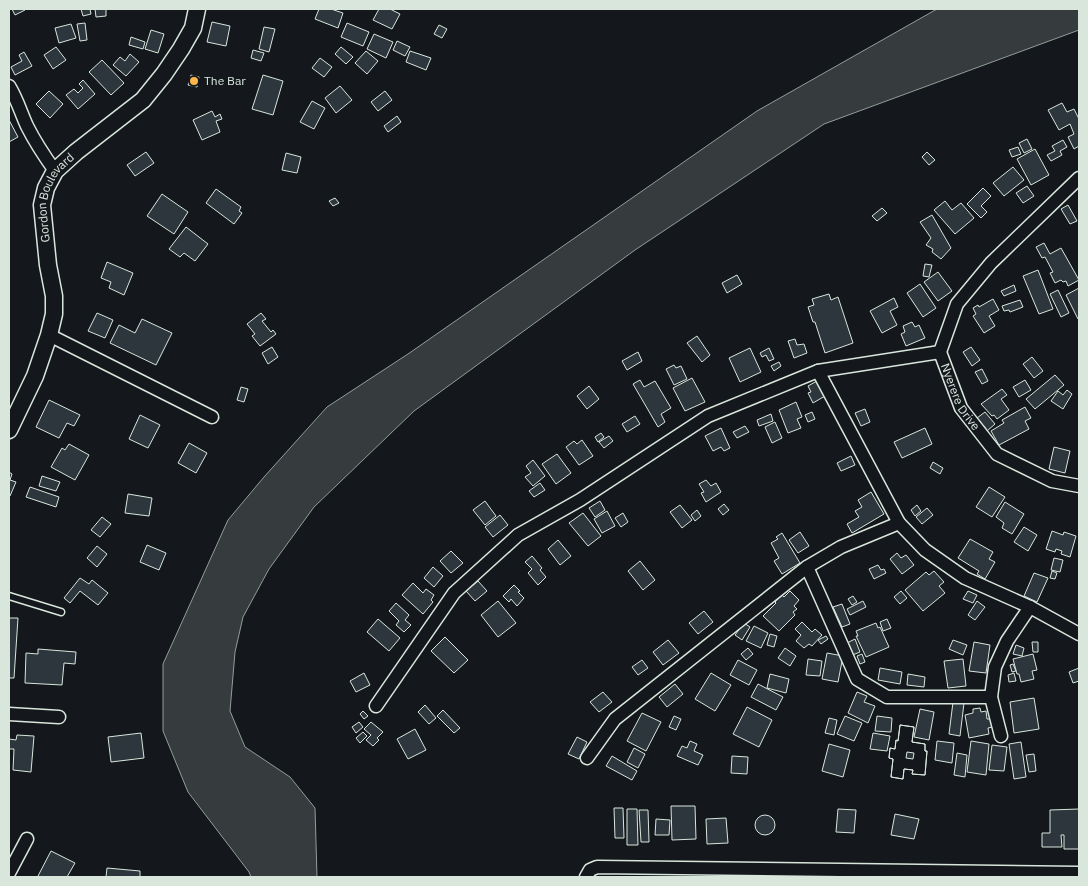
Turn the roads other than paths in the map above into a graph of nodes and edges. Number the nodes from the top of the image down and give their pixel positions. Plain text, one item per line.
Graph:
1 (197, 9) edge
2 (9, 86) edge
3 (55, 171) junction
4 (1079, 178) edge
5 (49, 335) junction
6 (940, 352) junction
7 (818, 371) junction
8 (212, 417) dead end
9 (9, 430) edge
10 (1079, 486) edge
11 (899, 523) junction
12 (807, 567) junction
13 (9, 596) edge
14 (1030, 607) junction
15 (61, 612) dead end
16 (1079, 634) edge
17 (991, 697) junction
18 (376, 706) dead end
19 (9, 714) edge
20 (59, 717) dead end
21 (1001, 736) dead end
22 (587, 758) dead end
23 (27, 839) dead end
24 (9, 873) edge
25 (708, 873) edge
26 (1079, 873) edge
27 (867, 874) edge
28 (993, 874) edge
29 (586, 877) edge

1 - 3 street, Gordon Boulevard
2 - 3 street
3 - 5 street, Gordon Boulevard
4 - 6 street, Nyerere Drive
5 - 8 street
5 - 9 street, Gordon Boulevard
6 - 7 street
6 - 10 street, Nyerere Drive
7 - 11 street
7 - 18 street
11 - 12 street
11 - 14 street
12 - 17 street
12 - 22 street
13 - 15 lane
14 - 16 street
14 - 17 street
17 - 21 street
19 - 20 street
23 - 24 street
25 - 27 street
25 - 29 street
26 - 28 street
27 - 28 street

